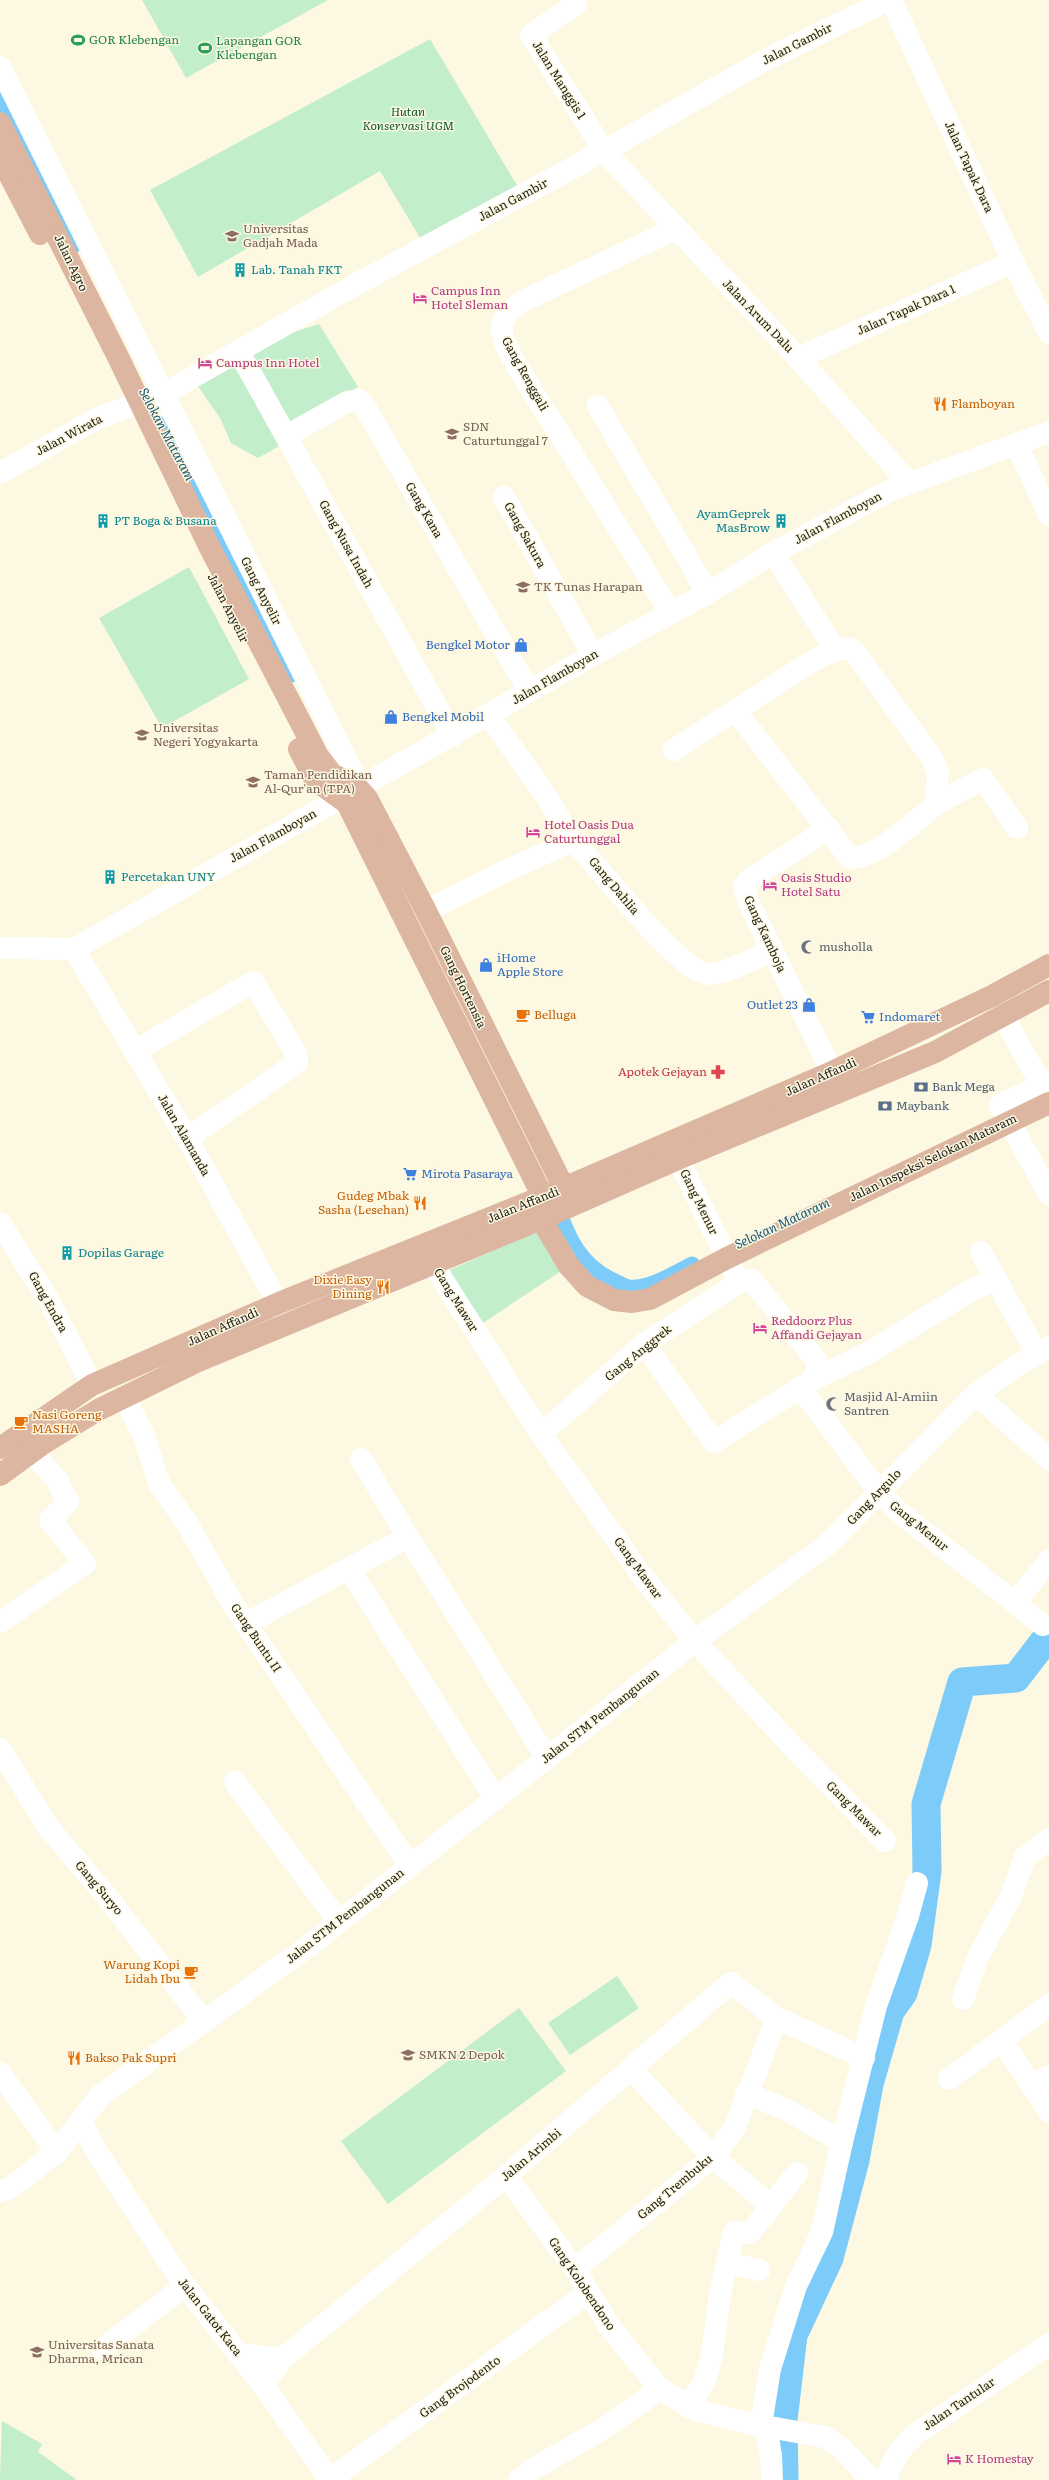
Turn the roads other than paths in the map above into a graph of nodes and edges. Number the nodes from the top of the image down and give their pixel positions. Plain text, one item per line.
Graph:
1 (884, 1) edge
2 (576, 4) dead end
3 (0, 66) edge
4 (0, 122) edge
5 (604, 151) junction
6 (0, 157) edge
7 (675, 229) junction
8 (1013, 262) junction
9 (1049, 333) edge
10 (239, 352) junction
11 (798, 358) junction
12 (147, 400) junction
13 (598, 406) dead end
14 (1049, 432) edge
15 (286, 436) junction
16 (1016, 444) junction
17 (0, 473) edge
18 (909, 482) junction
19 (504, 498) dead end
20 (1049, 515) edge
21 (773, 553) junction
22 (708, 593) junction
23 (671, 613) junction
24 (836, 651) junction
25 (594, 655) junction
26 (529, 691) junction
27 (735, 710) junction
28 (489, 715) junction
29 (453, 736) junction
30 (674, 750) dead end
31 (354, 791) junction
32 (936, 804) junction
33 (1017, 828) dead end
34 (829, 829) junction
35 (572, 841) junction
36 (426, 911) junction
37 (0, 948) edge
38 (74, 949) junction
39 (773, 951) junction
40 (1049, 965) edge
41 (1049, 991) edge
42 (992, 996) junction
43 (1004, 1016) junction
44 (135, 1051) junction
45 (832, 1072) junction
46 (1046, 1089) edge
47 (1005, 1117) junction
48 (187, 1138) junction
49 (678, 1159) junction
50 (1049, 1194) edge
51 (568, 1197) junction
52 (545, 1211) junction
53 (0, 1223) edge
54 (981, 1252) dead end
55 (724, 1253) junction
56 (432, 1263) junction
57 (996, 1279) junction
58 (741, 1281) junction
59 (280, 1303) junction
60 (289, 1323) junction
61 (644, 1344) junction
62 (1043, 1351) edge
63 (808, 1383) junction
64 (92, 1385) junction
65 (976, 1394) junction
66 (125, 1398) junction
67 (541, 1434) junction
68 (34, 1442) junction
69 (0, 1448) edge
70 (361, 1459) dead end
71 (1049, 1459) edge
72 (0, 1475) edge
73 (879, 1492) junction
74 (408, 1537) junction
75 (1049, 1561) edge
76 (349, 1569) junction
77 (1015, 1603) junction
78 (0, 1622) edge
79 (247, 1622) junction
80 (1043, 1625) dead end
81 (695, 1642) junction
82 (0, 1749) edge
83 (547, 1758) junction
84 (235, 1782) dead end
85 (496, 1798) junction
86 (1049, 1839) edge
87 (885, 1841) dead end
88 (410, 1866) junction
89 (917, 1883) dead end
90 (339, 1922) junction
91 (963, 1999) dead end
92 (1049, 2005) edge
93 (777, 2018) junction
94 (204, 2022) junction
95 (1001, 2040) junction
96 (864, 2058) junction
97 (632, 2070) junction
98 (0, 2073) edge
99 (949, 2079) dead end
100 (1041, 2081) edge
101 (746, 2093) junction
102 (1049, 2111) edge
103 (69, 2136) junction
104 (842, 2142) junction
105 (713, 2156) junction
106 (797, 2173) dead end
107 (506, 2176) junction
108 (0, 2191) edge
109 (771, 2206) junction
110 (728, 2263) junction
111 (575, 2269) junction
112 (759, 2270) dead end
113 (184, 2286) junction
114 (589, 2292) junction
115 (1049, 2344) edge
116 (102, 2349) dead end
117 (238, 2354) junction
118 (282, 2359) junction
119 (263, 2385) junction
120 (660, 2389) junction
121 (689, 2407) junction
122 (764, 2426) junction
123 (526, 2474) edge
124 (329, 2479) edge
125 (772, 2480) edge
126 (872, 2480) edge
127 (887, 2480) edge

1 - 5 street, Jalan Gambir
1 - 8 street, Jalan Tapak Dara
2 - 5 street, Jalan Manggis 1
3 - 12 street, Gang Anyelir
4 - 12 main road, Jalan Agro
5 - 7 street, Jalan Arum Dalu
5 - 10 street, Jalan Gambir
6 - 12 main road, Jalan Agro
7 - 11 street, Jalan Arum Dalu
7 - 23 street, Gang Renggali
8 - 9 street, Jalan Tapak Dara
8 - 11 street, Jalan Tapak Dara 1
10 - 12 street, Jalan Gambir
10 - 15 street, Gang Nusa Indah
11 - 18 street, Jalan Arum Dalu
12 - 17 street, Jalan Wirata
12 - 31 street, Gang Anyelir
12 - 31 main road, Jalan Anyelir
13 - 22 street
14 - 16 street, Jalan Flamboyan
15 - 26 street, Gang Kana
15 - 29 street, Gang Nusa Indah
16 - 18 street, Jalan Flamboyan
16 - 20 street
18 - 21 street, Jalan Flamboyan
19 - 25 street, Gang Sakura
21 - 22 street, Jalan Flamboyan
21 - 24 street
22 - 23 street, Jalan Flamboyan
23 - 25 street, Jalan Flamboyan
24 - 27 street
24 - 32 street
25 - 26 street, Jalan Flamboyan
26 - 28 street, Jalan Flamboyan
27 - 30 street
27 - 34 street
28 - 29 street, Jalan Flamboyan
28 - 35 street, Gang Dahlia
29 - 31 street, Jalan Flamboyan
31 - 36 main road, Gang Hortensia
31 - 38 street, Jalan Flamboyan
31 - 52 main road, Gang Hortensia
32 - 33 street
32 - 34 street
34 - 39 street, Gang Kamboja
35 - 36 street
35 - 39 street, Gang Dahlia
36 - 51 main road, Gang Hortensia
37 - 38 street
38 - 44 street, Jalan Alamanda
39 - 45 street, Gang Kamboja
40 - 42 main road, Jalan Affandi
41 - 43 main road, Jalan Affandi
42 - 43 main road
42 - 45 main road, Jalan Affandi
43 - 46 street
43 - 49 main road, Jalan Affandi
44 - 48 street, Jalan Alamanda
44 - 48 street
45 - 51 main road, Jalan Affandi
46 - 47 main road, Jalan Inspeksi Selokan Mataram
47 - 50 street
47 - 55 main road, Jalan Inspeksi Selokan Mataram
48 - 59 street, Jalan Alamanda
49 - 51 main road, Jalan Affandi
49 - 55 street, Gang Menur
51 - 52 main road, Jalan Affandi
52 - 55 main road, Jalan Inspeksi Selokan Mataram
52 - 56 main road, Jalan Affandi
52 - 59 main road, Jalan Affandi
53 - 64 street, Gang Endra
54 - 57 street
55 - 58 street
56 - 60 main road, Jalan Affandi
56 - 67 street, Gang Mawar
57 - 62 street
57 - 63 street
58 - 61 street, Gang Anggrek
58 - 63 street
59 - 60 street, Jalan Alamanda
59 - 64 main road, Jalan Affandi
60 - 66 main road, Jalan Affandi
61 - 63 street
61 - 67 street, Gang Anggrek
62 - 65 street, Gang Argulo
63 - 73 street, Gang Menur
64 - 68 main road, Jalan Affandi
65 - 71 street
65 - 73 street, Gang Argulo
66 - 68 main road, Jalan Affandi
66 - 79 street, Gang Buntu II
67 - 81 street, Gang Mawar
68 - 69 main road, Jalan Affandi
68 - 72 main road, Jalan Affandi
68 - 78 street
70 - 74 street
73 - 77 street, Gang Menur
73 - 81 street, Gang Argulo
74 - 76 street
74 - 83 street
75 - 77 street
76 - 79 street
76 - 85 street
77 - 80 street, Gang Menur
79 - 88 street, Gang Buntu II
81 - 83 street, Jalan STM Pembangunan
81 - 87 street, Gang Mawar
82 - 94 street, Gang Suryo
83 - 85 street, Jalan STM Pembangunan
84 - 90 street
85 - 88 street, Jalan STM Pembangunan
86 - 91 street
88 - 90 street, Jalan STM Pembangunan
89 - 96 street
90 - 94 street, Jalan STM Pembangunan
92 - 95 street
93 - 96 street
93 - 97 street, Jalan Arimbi
93 - 101 street, Gang Trembuku
94 - 103 street, Jalan STM Pembangunan
95 - 99 street
95 - 100 street
96 - 104 street
97 - 105 street
97 - 107 street, Jalan Arimbi
98 - 103 street
100 - 102 street
101 - 104 street
101 - 105 street, Gang Trembuku
103 - 108 street, Jalan STM Pembangunan
103 - 113 street, Jalan Gatot Kaca
104 - 122 street
105 - 109 street
105 - 111 street, Gang Trembuku
106 - 109 street
107 - 111 street, Gang Kolobendono
107 - 118 street, Jalan Arimbi
109 - 110 street
110 - 112 street
110 - 121 street
111 - 114 street, Gang Kolobendono
113 - 116 street
113 - 117 street, Jalan Gatot Kaca
114 - 120 street, Gang Kolobendono
114 - 124 street, Gang Brojodento
115 - 127 street, Jalan Tantular
117 - 118 street
117 - 119 street, Jalan Gatot Kaca
118 - 119 street, Jalan Arimbi
119 - 124 street, Jalan Gatot Kaca
120 - 121 street, Gang Kolobendono
120 - 123 street
121 - 122 street, Gang Kolobendono
122 - 125 street
122 - 126 street, Gang Kolobendono

